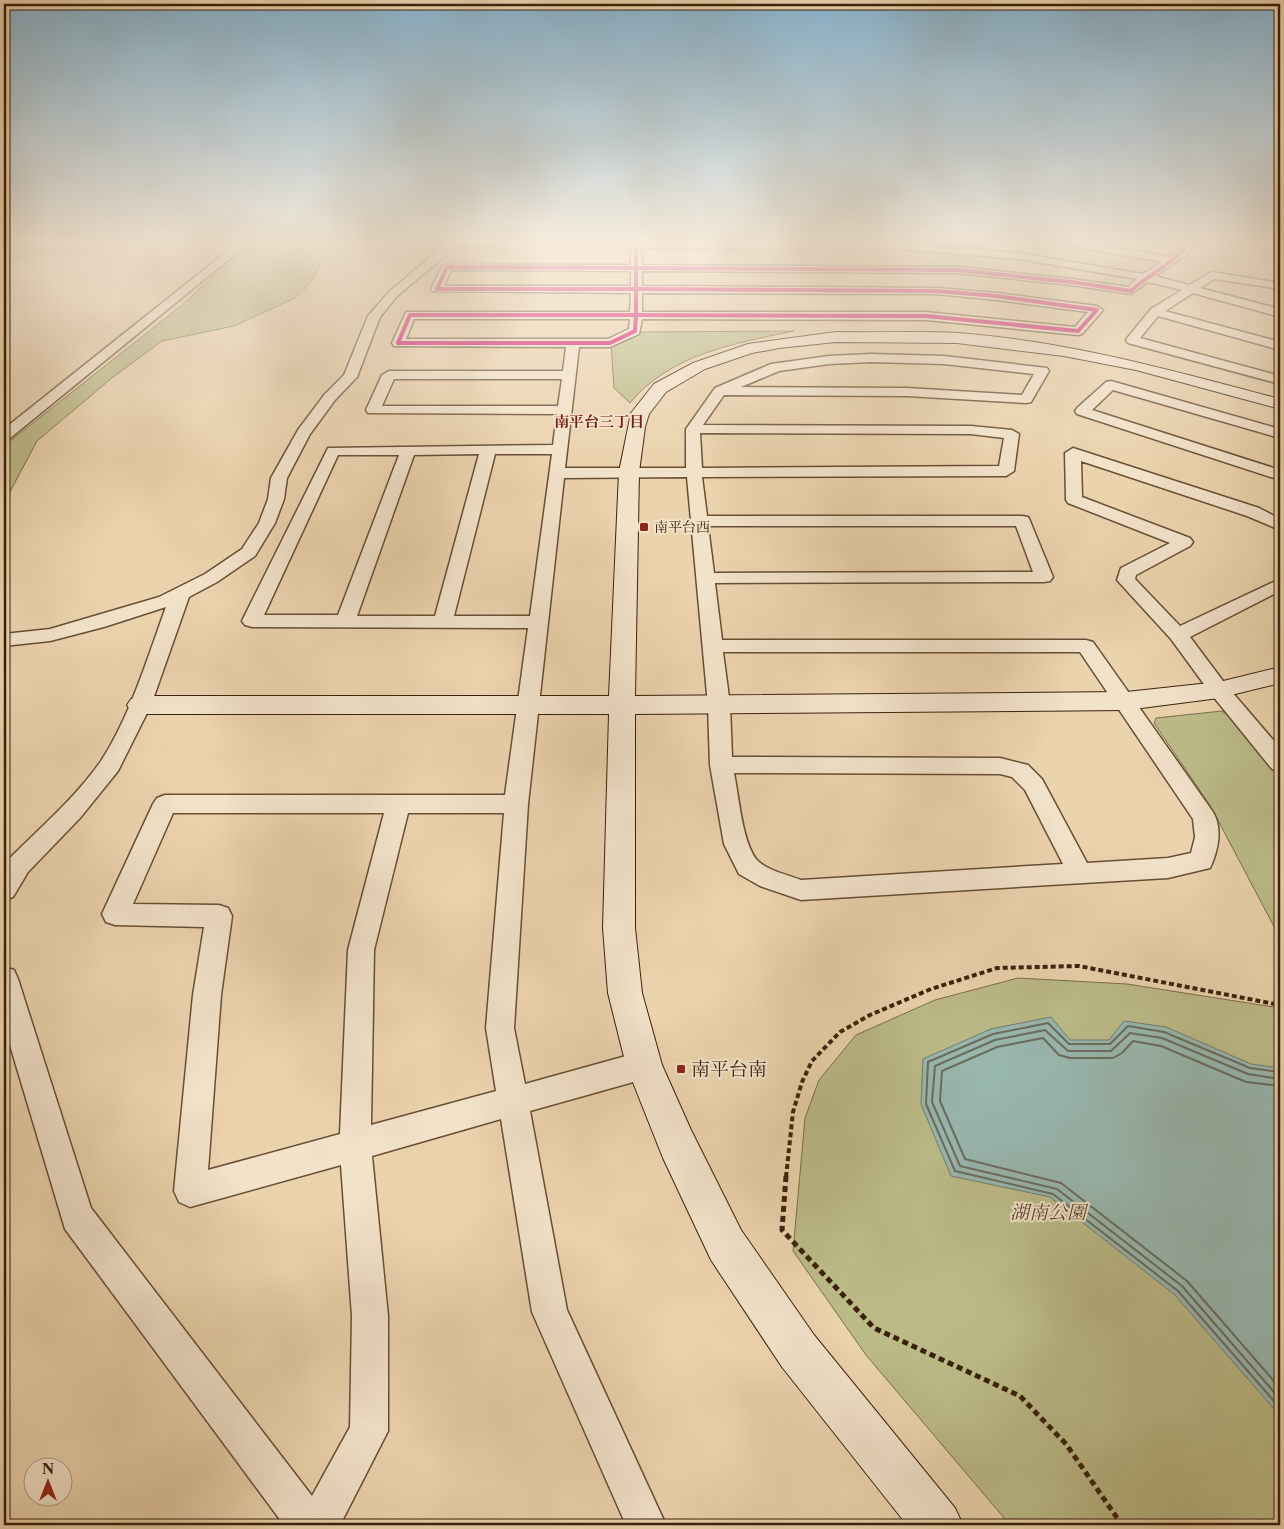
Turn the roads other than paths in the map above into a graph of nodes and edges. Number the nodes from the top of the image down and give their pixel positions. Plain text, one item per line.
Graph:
1 (157, 313) edge
2 (376, 313) edge
3 (820, 313) edge
4 (853, 313) edge
5 (869, 313) edge
6 (1094, 313) edge
7 (1154, 313) edge
8 (1160, 313) edge
9 (636, 314) junction
10 (855, 318) junction
11 (573, 343) junction
12 (1280, 346) edge
13 (569, 375) junction
14 (1280, 380) edge
15 (720, 391) junction
16 (1280, 404) edge
17 (564, 410) junction
18 (693, 429) junction
19 (1280, 434) edge
20 (4, 436) edge
21 (408, 450) junction
22 (488, 450) junction
23 (558, 461) junction
24 (629, 472) junction
25 (694, 472) junction
26 (1280, 475) edge
27 (700, 521) junction
28 (1280, 525) edge
29 (705, 578) junction
30 (1280, 584) edge
31 (181, 593) junction
32 (345, 621) junction
33 (443, 622) junction
34 (539, 622) junction
35 (1178, 635) junction
36 (4, 640) edge
37 (712, 646) junction
38 (1280, 675) edge
39 (1219, 690) junction
40 (1126, 701) junction
41 (140, 704) junction
42 (528, 704) junction
43 (622, 704) junction
44 (719, 704) junction
45 (1280, 763) edge
46 (721, 765) junction
47 (398, 804) junction
48 (516, 804) junction
49 (1080, 874) junction
50 (4, 890) edge
51 (4, 979) edge
52 (644, 1065) junction
53 (513, 1102) junction
54 (355, 1146) junction
55 (309, 1525) edge
56 (318, 1525) edge
57 (646, 1525) edge
58 (938, 1525) edge

1 - 20 street
2 - 31 street
3 - 10 street
4 - 10 street
5 - 10 street
6 - 10 street
7 - 14 street
8 - 12 street
9 - 10 street
9 - 11 street
9 - 11 street
10 - 15 street
10 - 15 street
10 - 16 street
10 - 24 street
11 - 13 street
13 - 17 street
13 - 17 street
15 - 18 street
17 - 23 street
18 - 25 street
18 - 25 street
19 - 26 street
21 - 22 street
21 - 32 street
21 - 32 street
22 - 23 street
22 - 33 street
23 - 24 street
23 - 34 street
24 - 25 street
24 - 43 street
25 - 27 street
27 - 29 street
27 - 29 street
28 - 35 street
29 - 37 street
30 - 35 street
31 - 36 street
31 - 41 street
32 - 33 street
33 - 34 street
34 - 42 street
35 - 39 street
37 - 40 street
37 - 44 street
38 - 39 street
39 - 40 street
39 - 45 street
40 - 44 street
40 - 49 street
41 - 42 street
41 - 50 street
42 - 43 street
42 - 48 street
43 - 44 street
43 - 52 street
44 - 46 street
46 - 49 street
46 - 49 street
47 - 48 street
47 - 54 street
47 - 54 street
48 - 53 street
51 - 55 street
52 - 53 street
52 - 58 street
53 - 54 street
53 - 57 street
54 - 56 street

